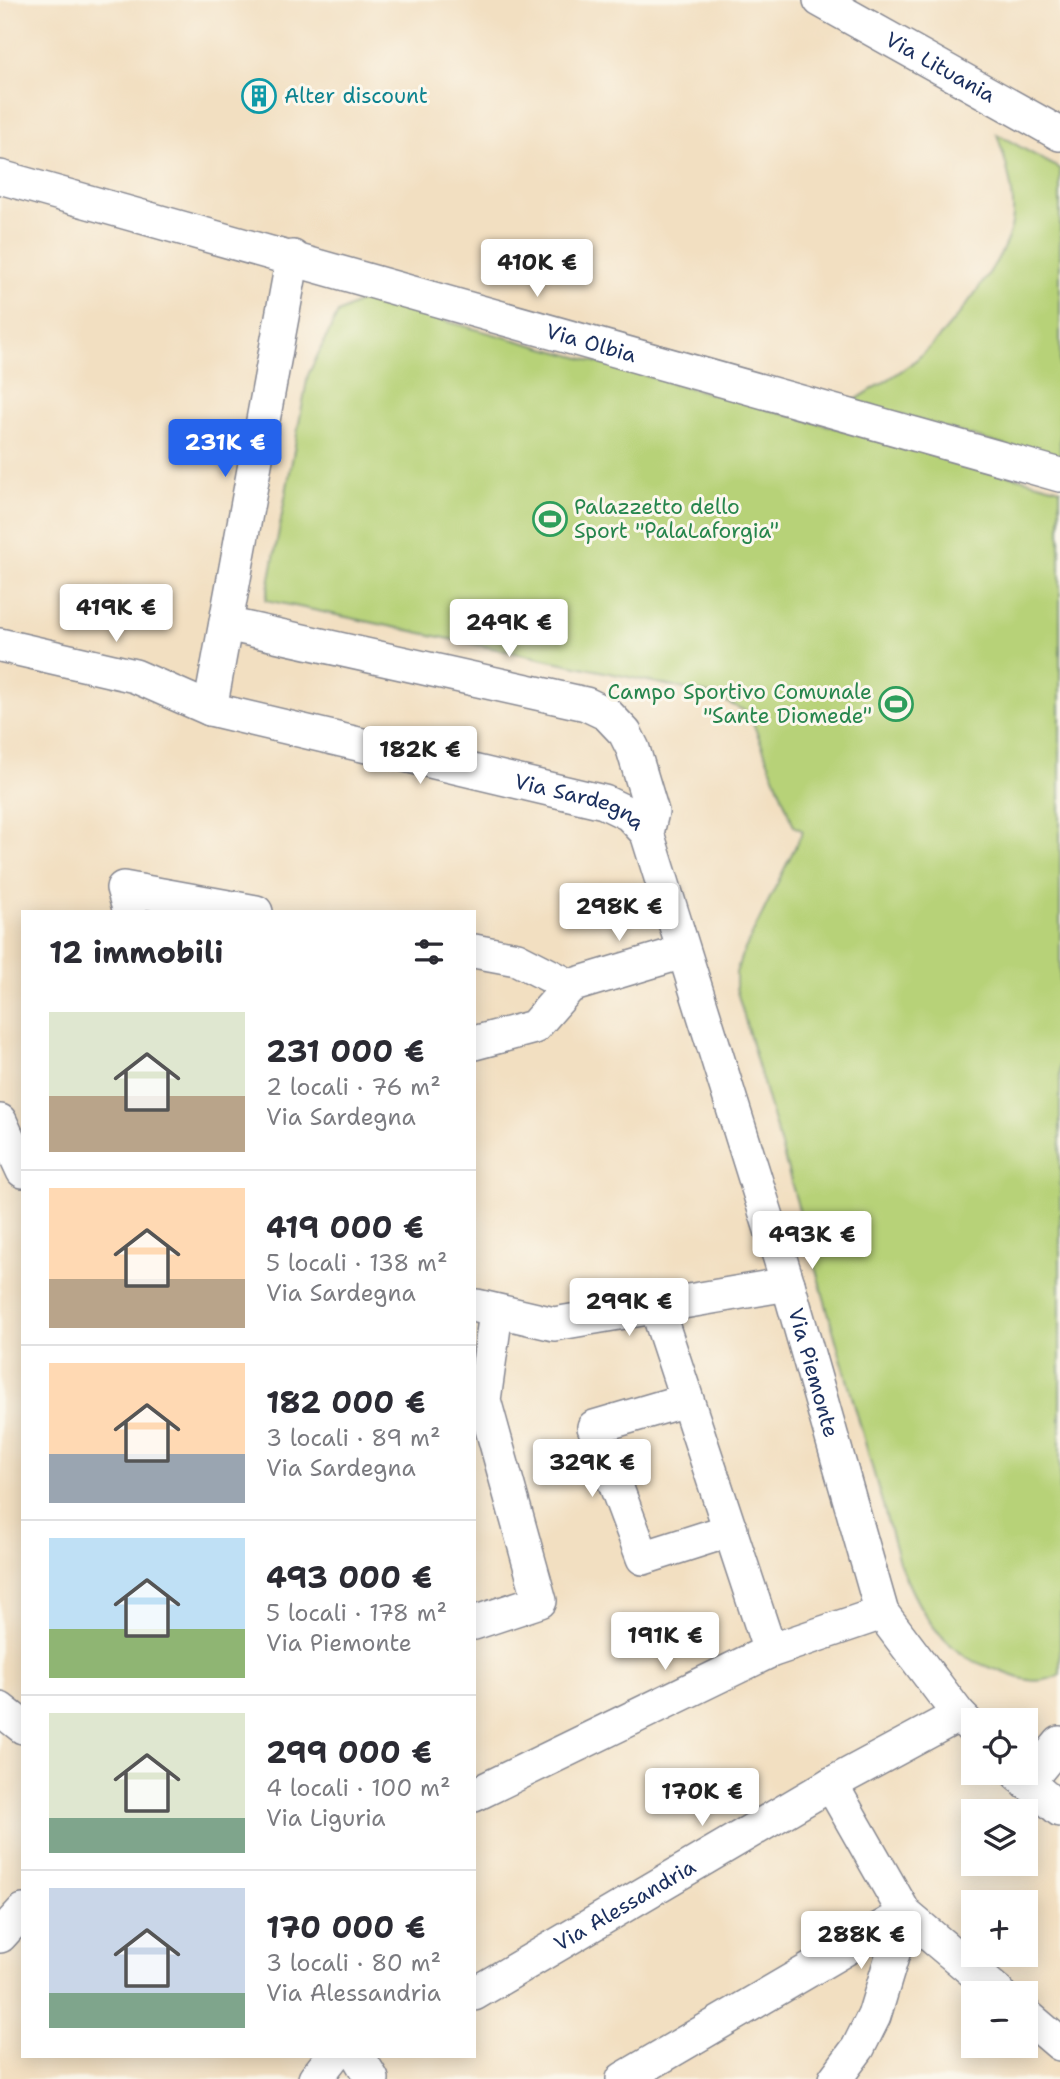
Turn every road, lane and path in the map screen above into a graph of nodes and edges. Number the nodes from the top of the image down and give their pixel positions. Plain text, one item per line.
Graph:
1 (820, 0) edge
2 (1060, 134) edge
3 (0, 177) edge
4 (293, 257) junction
5 (1060, 475) edge
6 (226, 624) junction
7 (0, 645) edge
8 (210, 709) junction
9 (647, 833) junction
10 (129, 910) edge
11 (245, 910) edge
12 (476, 951) edge
13 (683, 952) junction
14 (570, 986) junction
15 (476, 1042) edge
16 (0, 1121) edge
17 (21, 1167) edge
18 (788, 1284) junction
19 (656, 1306) junction
20 (485, 1309) edge
21 (686, 1400) junction
22 (731, 1530) junction
23 (882, 1613) junction
24 (476, 1622) edge
25 (770, 1651) junction
26 (0, 1709) edge
27 (961, 1716) edge
28 (961, 1724) edge
29 (21, 1725) edge
30 (1060, 1743) edge
31 (1038, 1763) edge
32 (831, 1784) junction
33 (1030, 1785) edge
34 (476, 1794) edge
35 (1060, 1810) edge
36 (21, 1912) edge
37 (905, 1914) junction
38 (0, 1936) edge
39 (985, 1981) edge
40 (476, 1993) edge
41 (1038, 2025) edge
42 (1060, 2044) edge
43 (331, 2058) edge
44 (359, 2058) edge
45 (315, 2079) edge
46 (372, 2079) edge
47 (623, 2079) edge
48 (835, 2079) edge

1 - 2 street, Via Lituania
3 - 4 street, Via Olbia
4 - 5 street, Via Olbia
4 - 6 street
6 - 8 street
6 - 9 street, Via Sardegna
7 - 8 street, Via Sardegna
8 - 9 street, Via Sardegna
9 - 13 street, Via Piemonte
10 - 11 street
12 - 14 street
13 - 14 street
13 - 18 street, Via Piemonte
14 - 15 street
16 - 17 street
18 - 19 street
18 - 23 street, Via Piemonte
19 - 20 street
19 - 21 street
20 - 24 street
21 - 22 street
21 - 22 street
22 - 25 street
23 - 25 street
23 - 27 street, Via Piemonte
25 - 34 street
26 - 29 street
28 - 32 street, Via Alessandria
30 - 31 street
32 - 37 street
32 - 40 street, Via Alessandria
33 - 35 street
36 - 38 street
37 - 39 street
37 - 47 street
37 - 48 street
41 - 42 street
43 - 45 street
44 - 46 street

